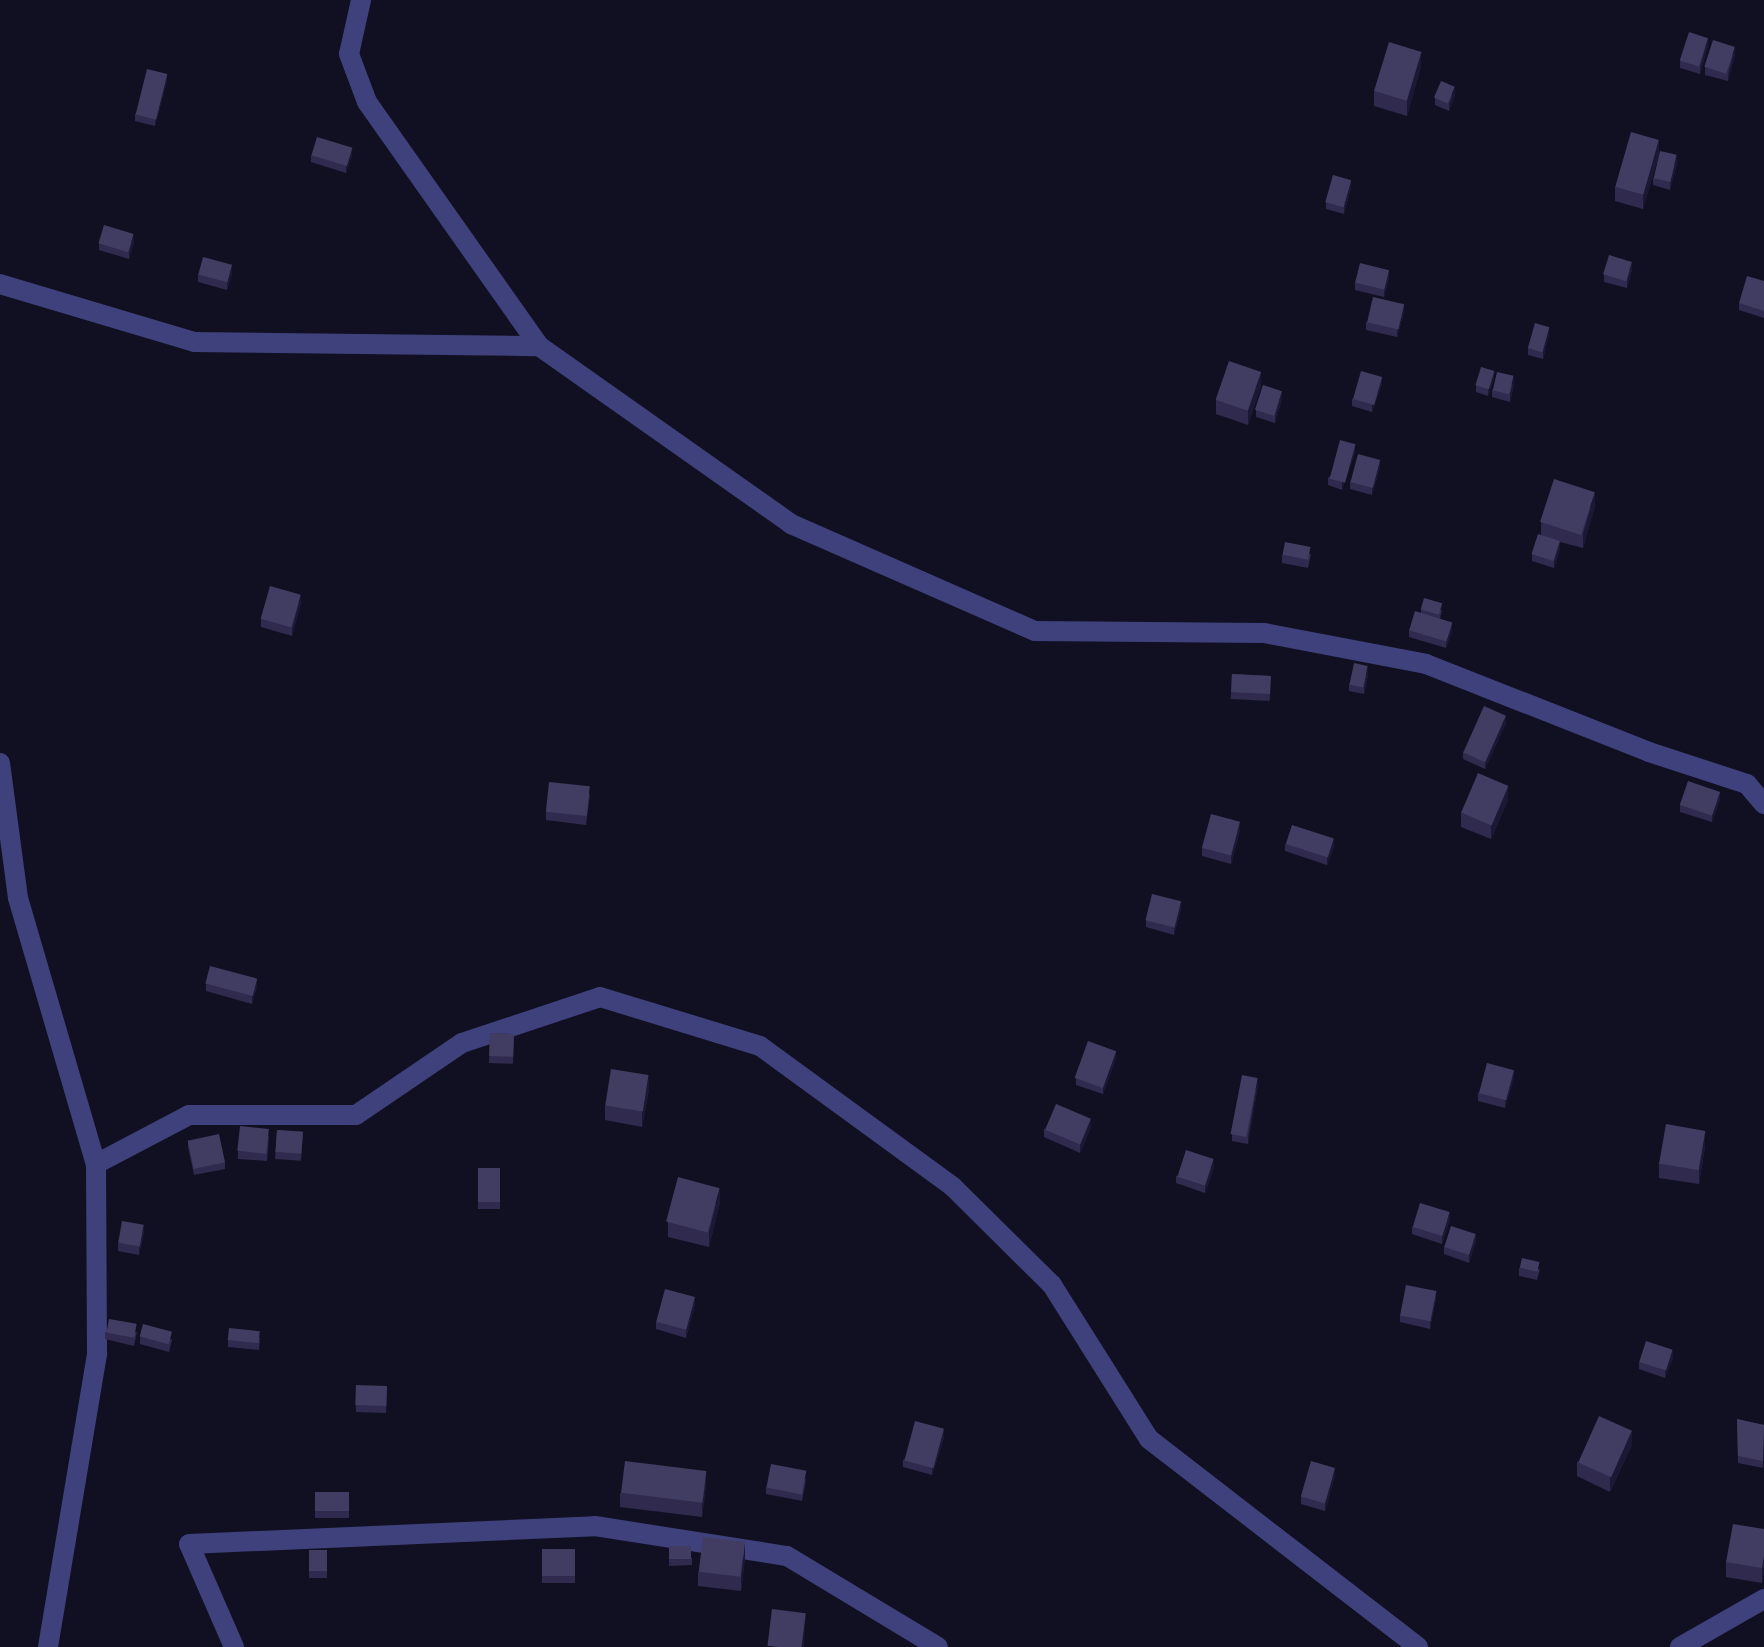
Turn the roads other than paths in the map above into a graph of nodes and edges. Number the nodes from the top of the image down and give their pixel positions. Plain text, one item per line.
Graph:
1 (361, 0) edge
2 (0, 284) edge
3 (539, 346) junction
4 (0, 763) edge
5 (1764, 804) edge
6 (96, 1164) junction
7 (1764, 1599) edge
8 (48, 1647) edge
9 (234, 1647) edge
10 (938, 1647) edge
11 (1418, 1647) edge
12 (1680, 1647) edge

1 - 3 street
2 - 3 street
3 - 5 street
4 - 6 street
6 - 8 street
6 - 11 street
7 - 12 street
9 - 10 street

